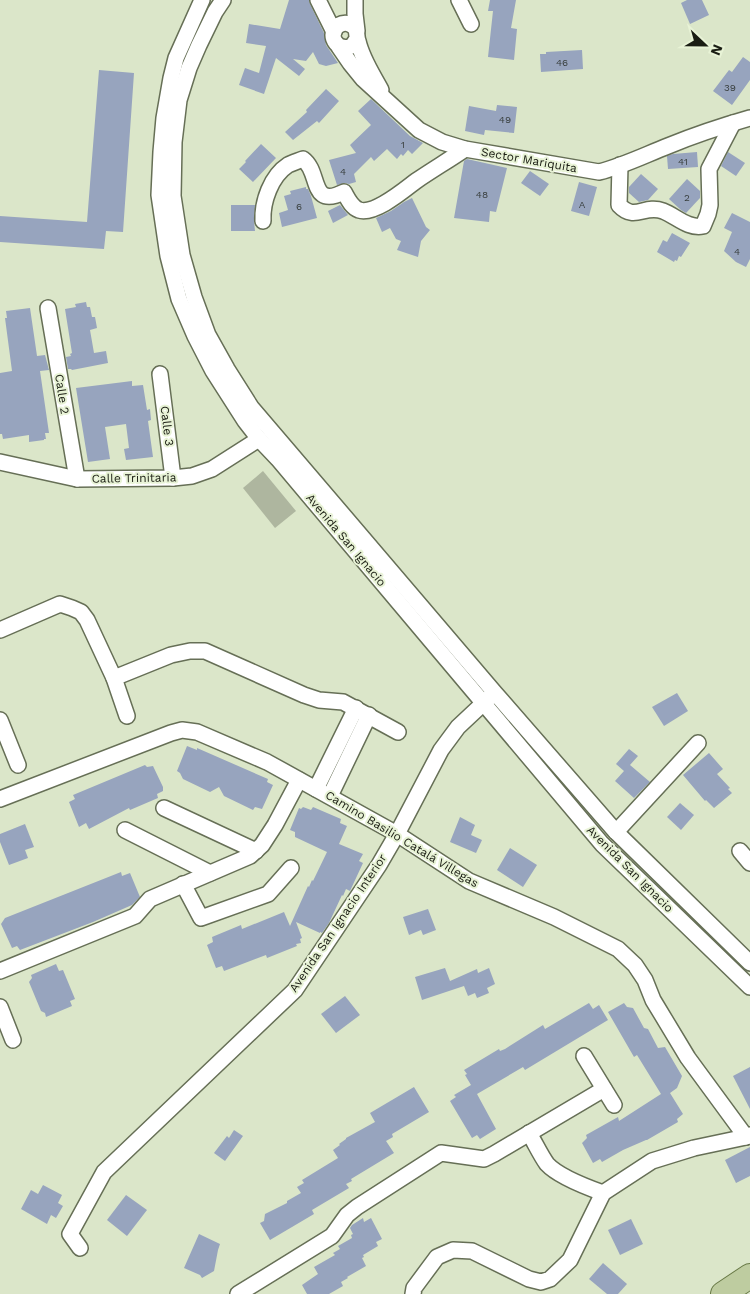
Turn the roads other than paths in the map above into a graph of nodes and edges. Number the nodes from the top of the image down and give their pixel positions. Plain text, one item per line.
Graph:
1 (202, 0) edge
2 (223, 0) edge
3 (318, 0) edge
4 (345, 0) edge
5 (355, 0) edge
6 (459, 0) edge
7 (471, 24) dead end
8 (348, 32) junction
9 (387, 100) junction
10 (750, 118) edge
11 (733, 123) junction
12 (465, 149) junction
13 (620, 166) junction
14 (263, 221) dead end
15 (48, 308) dead end
16 (160, 374) dead end
17 (259, 439) junction
18 (0, 462) edge
19 (173, 478) junction
20 (76, 479) junction
21 (0, 630) edge
22 (114, 678) junction
23 (495, 693) junction
24 (484, 703) junction
25 (362, 711) junction
26 (127, 716) dead end
27 (0, 720) edge
28 (398, 732) dead end
29 (698, 743) dead end
30 (18, 765) dead end
31 (299, 780) junction
32 (316, 789) junction
33 (330, 796) junction
34 (0, 799) edge
35 (164, 808) dead end
36 (125, 830) dead end
37 (616, 832) junction
38 (397, 834) junction
39 (256, 851) junction
40 (292, 868) dead end
41 (210, 873) junction
42 (183, 884) junction
43 (750, 963) edge
44 (0, 971) edge
45 (750, 987) edge
46 (0, 1006) edge
47 (13, 1040) dead end
48 (584, 1056) dead end
49 (604, 1089) junction
50 (614, 1105) dead end
51 (529, 1133) junction
52 (748, 1136) edge
53 (603, 1193) junction
54 (80, 1248) dead end
55 (750, 1276) edge
56 (238, 1294) edge
57 (413, 1294) edge
58 (724, 1294) edge

1 - 17 street, Avenida San Ignacio
2 - 23 street, Avenida San Ignacio
3 - 8 street
4 - 8 street
5 - 8 street
6 - 7 street
8 - 9 street
8 - 9 street, Sector Mariquita
9 - 12 street, Sector Mariquita
10 - 11 street, Sector Mariquita
11 - 13 street, Sector Mariquita
11 - 13 street
12 - 13 street, Sector Mariquita
12 - 14 street
15 - 20 street, Calle 2
16 - 19 street, Calle 3
17 - 19 street, Calle Trinitaria
17 - 24 street, Avenida San Ignacio
18 - 20 street, Calle Trinitaria
19 - 20 street, Calle Trinitaria
21 - 22 street
22 - 25 street
22 - 26 street
23 - 24 street, Avenida San Ignacio Interior
23 - 37 street, Avenida San Ignacio
24 - 38 street, Avenida San Ignacio Interior
24 - 45 street, Avenida San Ignacio
25 - 28 street
25 - 32 street
25 - 33 street
27 - 30 street
29 - 37 street
31 - 32 street, Camino Basilio Catalá Villegas
31 - 34 street, Camino Basilio Catalá Villegas
31 - 39 street
32 - 33 street, Camino Basilio Catalá Villegas
33 - 38 street, Camino Basilio Catalá Villegas
35 - 39 street
36 - 41 street
37 - 43 street, Avenida San Ignacio
38 - 52 street, Camino Basilio Catalá Villegas
38 - 54 street, Avenida San Ignacio Interior
39 - 41 street
40 - 42 street
41 - 42 street
42 - 44 street
46 - 47 street
48 - 49 street
49 - 50 street
49 - 51 street
51 - 53 street
51 - 56 street
52 - 53 street
53 - 57 street
55 - 58 main road

